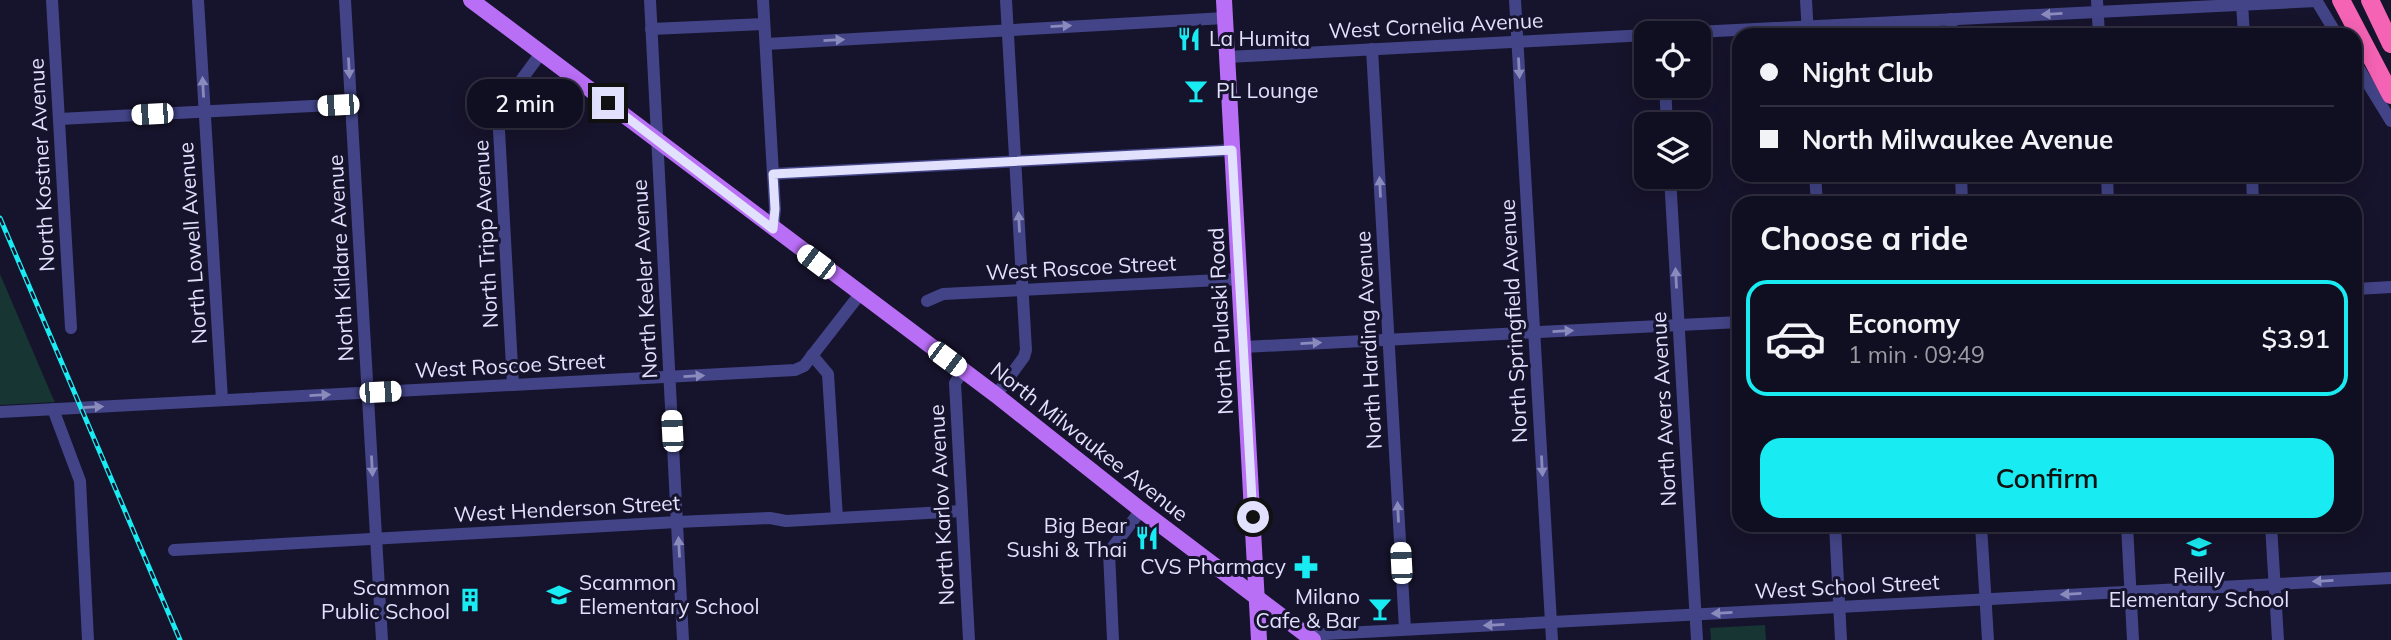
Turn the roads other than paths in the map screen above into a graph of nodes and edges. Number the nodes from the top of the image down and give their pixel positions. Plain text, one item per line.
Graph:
1 (52, 0) edge
2 (198, 0) edge
3 (345, 0) edge
4 (471, 0) edge
5 (650, 0) edge
6 (763, 0) edge
7 (1006, 0) edge
8 (1224, 0) edge
9 (1515, 0) edge
10 (1806, 0) edge
11 (2316, 0) edge
12 (2341, 0) edge
13 (2370, 0) edge
14 (2242, 4) junction
15 (2097, 6) edge
16 (1225, 18) junction
17 (1951, 19) junction
18 (764, 24) junction
19 (1807, 28) edge
20 (1843, 28) edge
21 (1952, 28) edge
22 (2099, 28) edge
23 (2244, 28) edge
24 (2333, 28) edge
25 (2356, 28) edge
26 (651, 29) junction
27 (1007, 29) junction
28 (1711, 32) edge
29 (1732, 32) edge
30 (1634, 36) edge
31 (2362, 40) edge
32 (1517, 42) junction
33 (765, 44) junction
34 (2391, 44) edge
35 (1372, 49) junction
36 (541, 53) junction
37 (1227, 57) junction
38 (2362, 74) edge
39 (2391, 95) edge
40 (351, 104) junction
41 (204, 112) junction
42 (59, 119) junction
43 (2391, 121) edge
44 (657, 139) junction
45 (1232, 150) junction
46 (1015, 160) junction
47 (773, 174) junction
48 (1671, 189) edge
49 (773, 229) junction
50 (1240, 279) junction
51 (2391, 287) edge
52 (2362, 289) edge
53 (1023, 290) junction
54 (860, 294) junction
55 (927, 301) dead end
56 (1732, 322) edge
57 (1678, 325) junction
58 (71, 328) dead end
59 (1534, 333) junction
60 (1388, 340) junction
61 (1243, 347) junction
62 (812, 355) junction
63 (963, 371) junction
64 (670, 377) junction
65 (513, 385) junction
66 (368, 393) junction
67 (996, 395) junction
68 (222, 400) junction
69 (53, 409) junction
70 (0, 412) edge
71 (1141, 510) junction
72 (962, 511) junction
73 (837, 518) junction
74 (677, 522) junction
75 (1835, 532) edge
76 (1981, 532) edge
77 (2127, 532) edge
78 (2271, 532) edge
79 (376, 539) junction
80 (174, 550) dead end
81 (2391, 578) edge
82 (2274, 584) junction
83 (2130, 592) junction
84 (1257, 599) junction
85 (1985, 599) junction
86 (1839, 607) junction
87 (1695, 614) junction
88 (1550, 622) junction
89 (1405, 629) junction
90 (1309, 637) edge
91 (88, 640) edge
92 (382, 640) edge
93 (683, 640) edge
94 (969, 640) edge
95 (1114, 640) edge
96 (1259, 640) edge
97 (1552, 640) edge
98 (1697, 640) edge
99 (1841, 640) edge
100 (1987, 640) edge
101 (2133, 640) edge
102 (2278, 640) edge

1 - 42 street, North Kostner Avenue
41 -> 2 street, North Lowell Avenue
3 -> 40 street, North Kildare Avenue
4 - 36 main road, North Milwaukee Avenue
5 - 26 street, North Keeler Avenue
6 - 18 street
7 - 27 street
8 - 16 main road, North Pulaski Road
9 - 32 street, North Springfield Avenue
10 - 19 street
11 - 14 street
11 - 24 street
12 - 25 highway
13 - 34 highway
14 - 15 street
14 - 23 street
15 -> 17 street
15 - 22 street
27 -> 16 street
16 - 37 main road, North Pulaski Road
17 - 20 street
17 - 21 street
18 - 26 street
18 - 33 street
26 - 44 street, North Keeler Avenue
33 -> 27 street
27 - 46 street
28 - 29 street
30 - 32 street, West Cornelia Avenue
31 - 39 highway
32 - 35 street, West Cornelia Avenue
32 -> 59 street, North Springfield Avenue
33 - 47 street
35 - 37 street, West Cornelia Avenue
60 -> 35 street, North Harding Avenue
36 - 44 main road, North Milwaukee Avenue
36 - 65 street, North Tripp Avenue
37 - 45 main road, North Pulaski Road
38 - 43 street
40 - 41 street
40 - 66 street, North Kildare Avenue
41 - 42 street
41 - 68 street, North Lowell Avenue
42 - 58 street, North Kostner Avenue
44 - 49 main road, North Milwaukee Avenue
44 - 64 street, North Keeler Avenue
45 - 46 street
45 - 50 main road, North Pulaski Road
46 - 47 street
53 -> 46 street
47 - 49 street
57 -> 48 street, North Avers Avenue
49 - 54 main road, North Milwaukee Avenue
50 - 53 street, West Roscoe Street
50 - 61 main road, North Pulaski Road
51 - 52 street
53 - 55 street, West Roscoe Street
53 - 67 street
54 - 62 street, West Roscoe Street
54 - 63 main road, North Milwaukee Avenue
56 - 57 street
59 -> 57 street
57 - 87 street, North Avers Avenue
59 - 60 street
59 -> 88 street, North Springfield Avenue
61 -> 60 street
89 -> 60 street, North Harding Avenue
61 - 84 main road, North Pulaski Road
64 -> 62 street, West Roscoe Street
62 - 73 street
63 - 67 main road, North Milwaukee Avenue
63 - 72 street, North Karlov Avenue
64 - 65 street, West Roscoe Street
64 - 74 street, North Keeler Avenue
65 - 66 street, West Roscoe Street
68 -> 66 street, West Roscoe Street
66 -> 79 street, North Kildare Avenue
67 - 71 main road, North Milwaukee Avenue
69 -> 68 street, West Roscoe Street
69 - 70 street, West Roscoe Street
69 - 91 street
71 - 84 main road, North Milwaukee Avenue
71 - 95 street
72 - 73 street, West Henderson Street
72 - 94 street, North Karlov Avenue
73 - 74 street, West Henderson Street
74 - 79 street, West Henderson Street
93 -> 74 street, North Keeler Avenue
75 - 86 street
76 - 85 street
77 - 83 street
78 - 82 street
79 - 80 street, West Henderson Street
79 - 92 street, North Kildare Avenue
81 -> 82 street, West School Street
82 - 83 street, West School Street
82 - 102 street
83 -> 85 street, West School Street
83 - 101 street
84 - 90 main road, North Milwaukee Avenue
84 - 96 main road, North Pulaski Road
85 - 86 street, West School Street
85 - 100 street
86 -> 87 street, West School Street
86 - 99 street
87 - 88 street, West School Street
87 - 98 street, North Avers Avenue
88 -> 89 street, West School Street
88 - 97 street, North Springfield Avenue
89 - 90 street, West School Street

